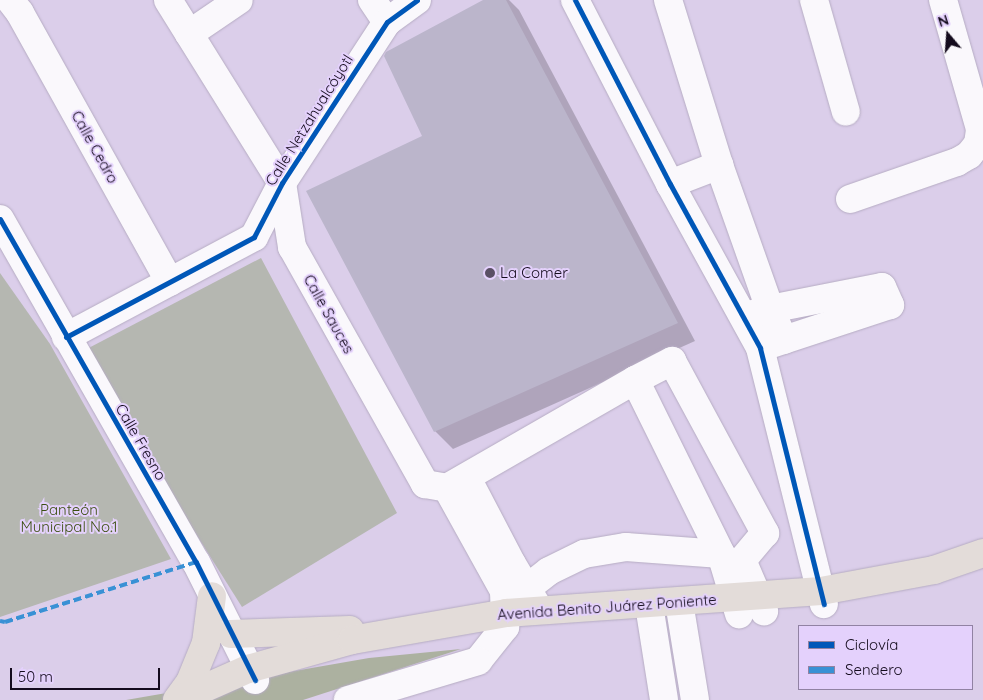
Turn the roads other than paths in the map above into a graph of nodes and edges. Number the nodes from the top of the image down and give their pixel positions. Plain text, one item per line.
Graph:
1 (168, 0) edge
2 (239, 0) edge
3 (372, 0) edge
4 (417, 0) edge
5 (575, 0) edge
6 (668, 0) edge
7 (814, 0) edge
8 (943, 0) edge
9 (15, 6) edge
10 (387, 22) junction
11 (189, 34) junction
12 (846, 112) dead end
13 (719, 164) junction
14 (282, 183) junction
15 (670, 184) junction
16 (850, 199) dead end
17 (0, 219) edge
18 (170, 282) junction
19 (770, 309) junction
20 (745, 317) junction
21 (66, 337) junction
22 (772, 344) junction
23 (641, 377) junction
24 (457, 483) junction
25 (983, 553) edge
26 (732, 557) junction
27 (983, 569) edge
28 (212, 596) junction
29 (823, 598) junction
30 (533, 599) junction
31 (749, 605) junction
32 (681, 611) junction
33 (650, 614) junction
34 (506, 620) junction
35 (231, 634) junction
36 (384, 635) junction
37 (252, 674) junction
38 (177, 700) edge
39 (210, 700) edge
40 (348, 700) edge
41 (664, 700) edge
42 (695, 700) edge

1 - 11 street, Calle Sauces
2 - 11 street
3 - 10 street
4 - 10 street, Calle Netzahualcóyotl
5 - 15 street
6 - 13 street
7 - 12 street
8 - 16 street
9 - 18 street, Calle Cedro
10 - 14 street, Calle Netzahualcóyotl
11 - 14 street, Calle Sauces
13 - 15 street
13 - 19 street
14 - 18 street, Calle Netzahualcóyotl
14 - 24 street, Calle Sauces
15 - 20 street
17 - 21 street, Calle Fresno
18 - 21 street, Calle Netzahualcóyotl
19 - 20 street
19 - 22 street
19 - 22 street
20 - 22 street
21 - 28 street, Calle Fresno
22 - 29 street
23 - 24 street
23 - 26 street
23 - 26 street
24 - 30 street
24 - 34 street
25 - 29 main road, Avenida Benito Juárez Poniente
26 - 30 street
26 - 31 street
27 - 29 main road, Avenida Benito Juárez Poniente
28 - 35 street, Calle Fresno
28 - 38 main road
29 - 31 main road, Avenida Benito Juárez Poniente
30 - 33 main road, Avenida Benito Juárez Poniente
30 - 34 main road, Avenida Benito Juárez Poniente
31 - 32 main road, Avenida Benito Juárez Poniente
32 - 33 main road, Avenida Benito Juárez Poniente
32 - 42 street
33 - 34 main road, Avenida Benito Juárez Poniente
33 - 41 street
34 - 36 main road, Avenida Benito Juárez Poniente
34 - 37 main road, Avenida Benito Juárez Poniente
34 - 40 street
35 - 36 main road
35 - 37 street, Calle Fresno
36 - 37 main road, Avenida Benito Juárez Poniente
37 - 38 main road, Avenida Benito Juárez Poniente
37 - 39 main road, Avenida Benito Juárez Poniente

